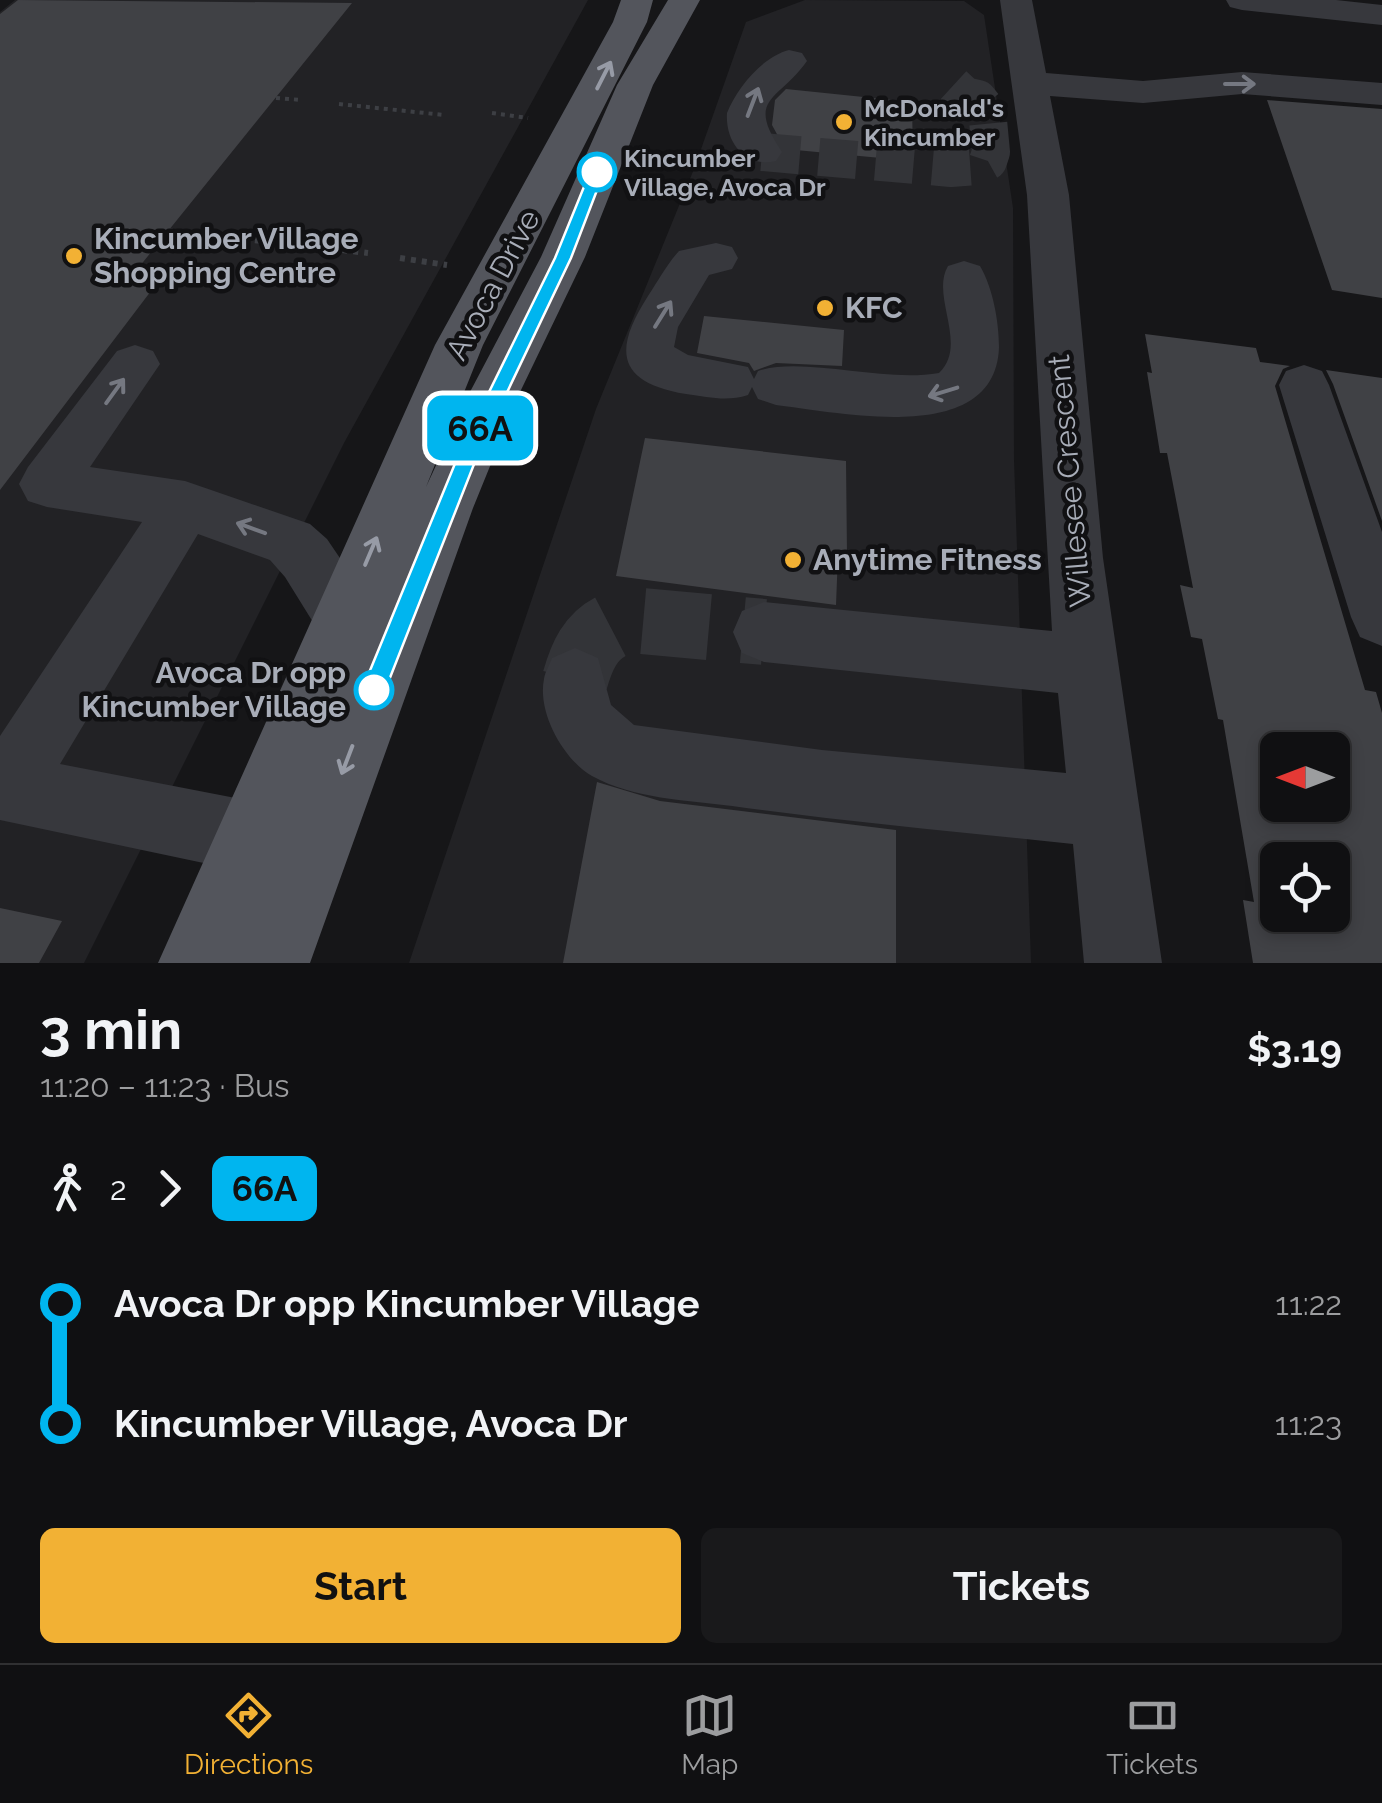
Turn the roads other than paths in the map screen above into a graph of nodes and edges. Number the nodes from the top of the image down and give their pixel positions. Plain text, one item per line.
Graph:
1 (637, 0) edge
2 (684, 0) edge
3 (1016, 0) edge
4 (1242, 0) edge
5 (1381, 17) edge
6 (789, 61) dead end
7 (1031, 84) junction
8 (1382, 94) edge
9 (762, 152) dead end
10 (716, 258) dead end
11 (964, 277) dead end
12 (134, 364) dead end
13 (1304, 385) dead end
14 (186, 504) junction
15 (343, 615) junction
16 (1382, 617) edge
17 (764, 632) tunnel mouth
18 (1086, 665) junction
19 (575, 680) tunnel mouth
20 (1104, 812) junction
21 (251, 836) junction
22 (197, 963) edge
23 (271, 963) edge
24 (1123, 963) edge

15 -> 1 main road, Avoca Drive
2 -> 23 main road, Avoca Drive
3 - 7 street, Willesee Crescent
4 - 5 street
9 -> 6 street
7 -> 8 street
7 - 18 street, Willesee Crescent
11 -> 10 street
14 -> 12 street
13 - 16 street
15 -> 14 street
14 - 21 street
15 - 21 main road, Avoca Drive
17 - 18 street
18 - 20 street, Willesee Crescent
19 - 20 street
20 - 24 street, Willesee Crescent
21 - 22 main road, Avoca Drive

